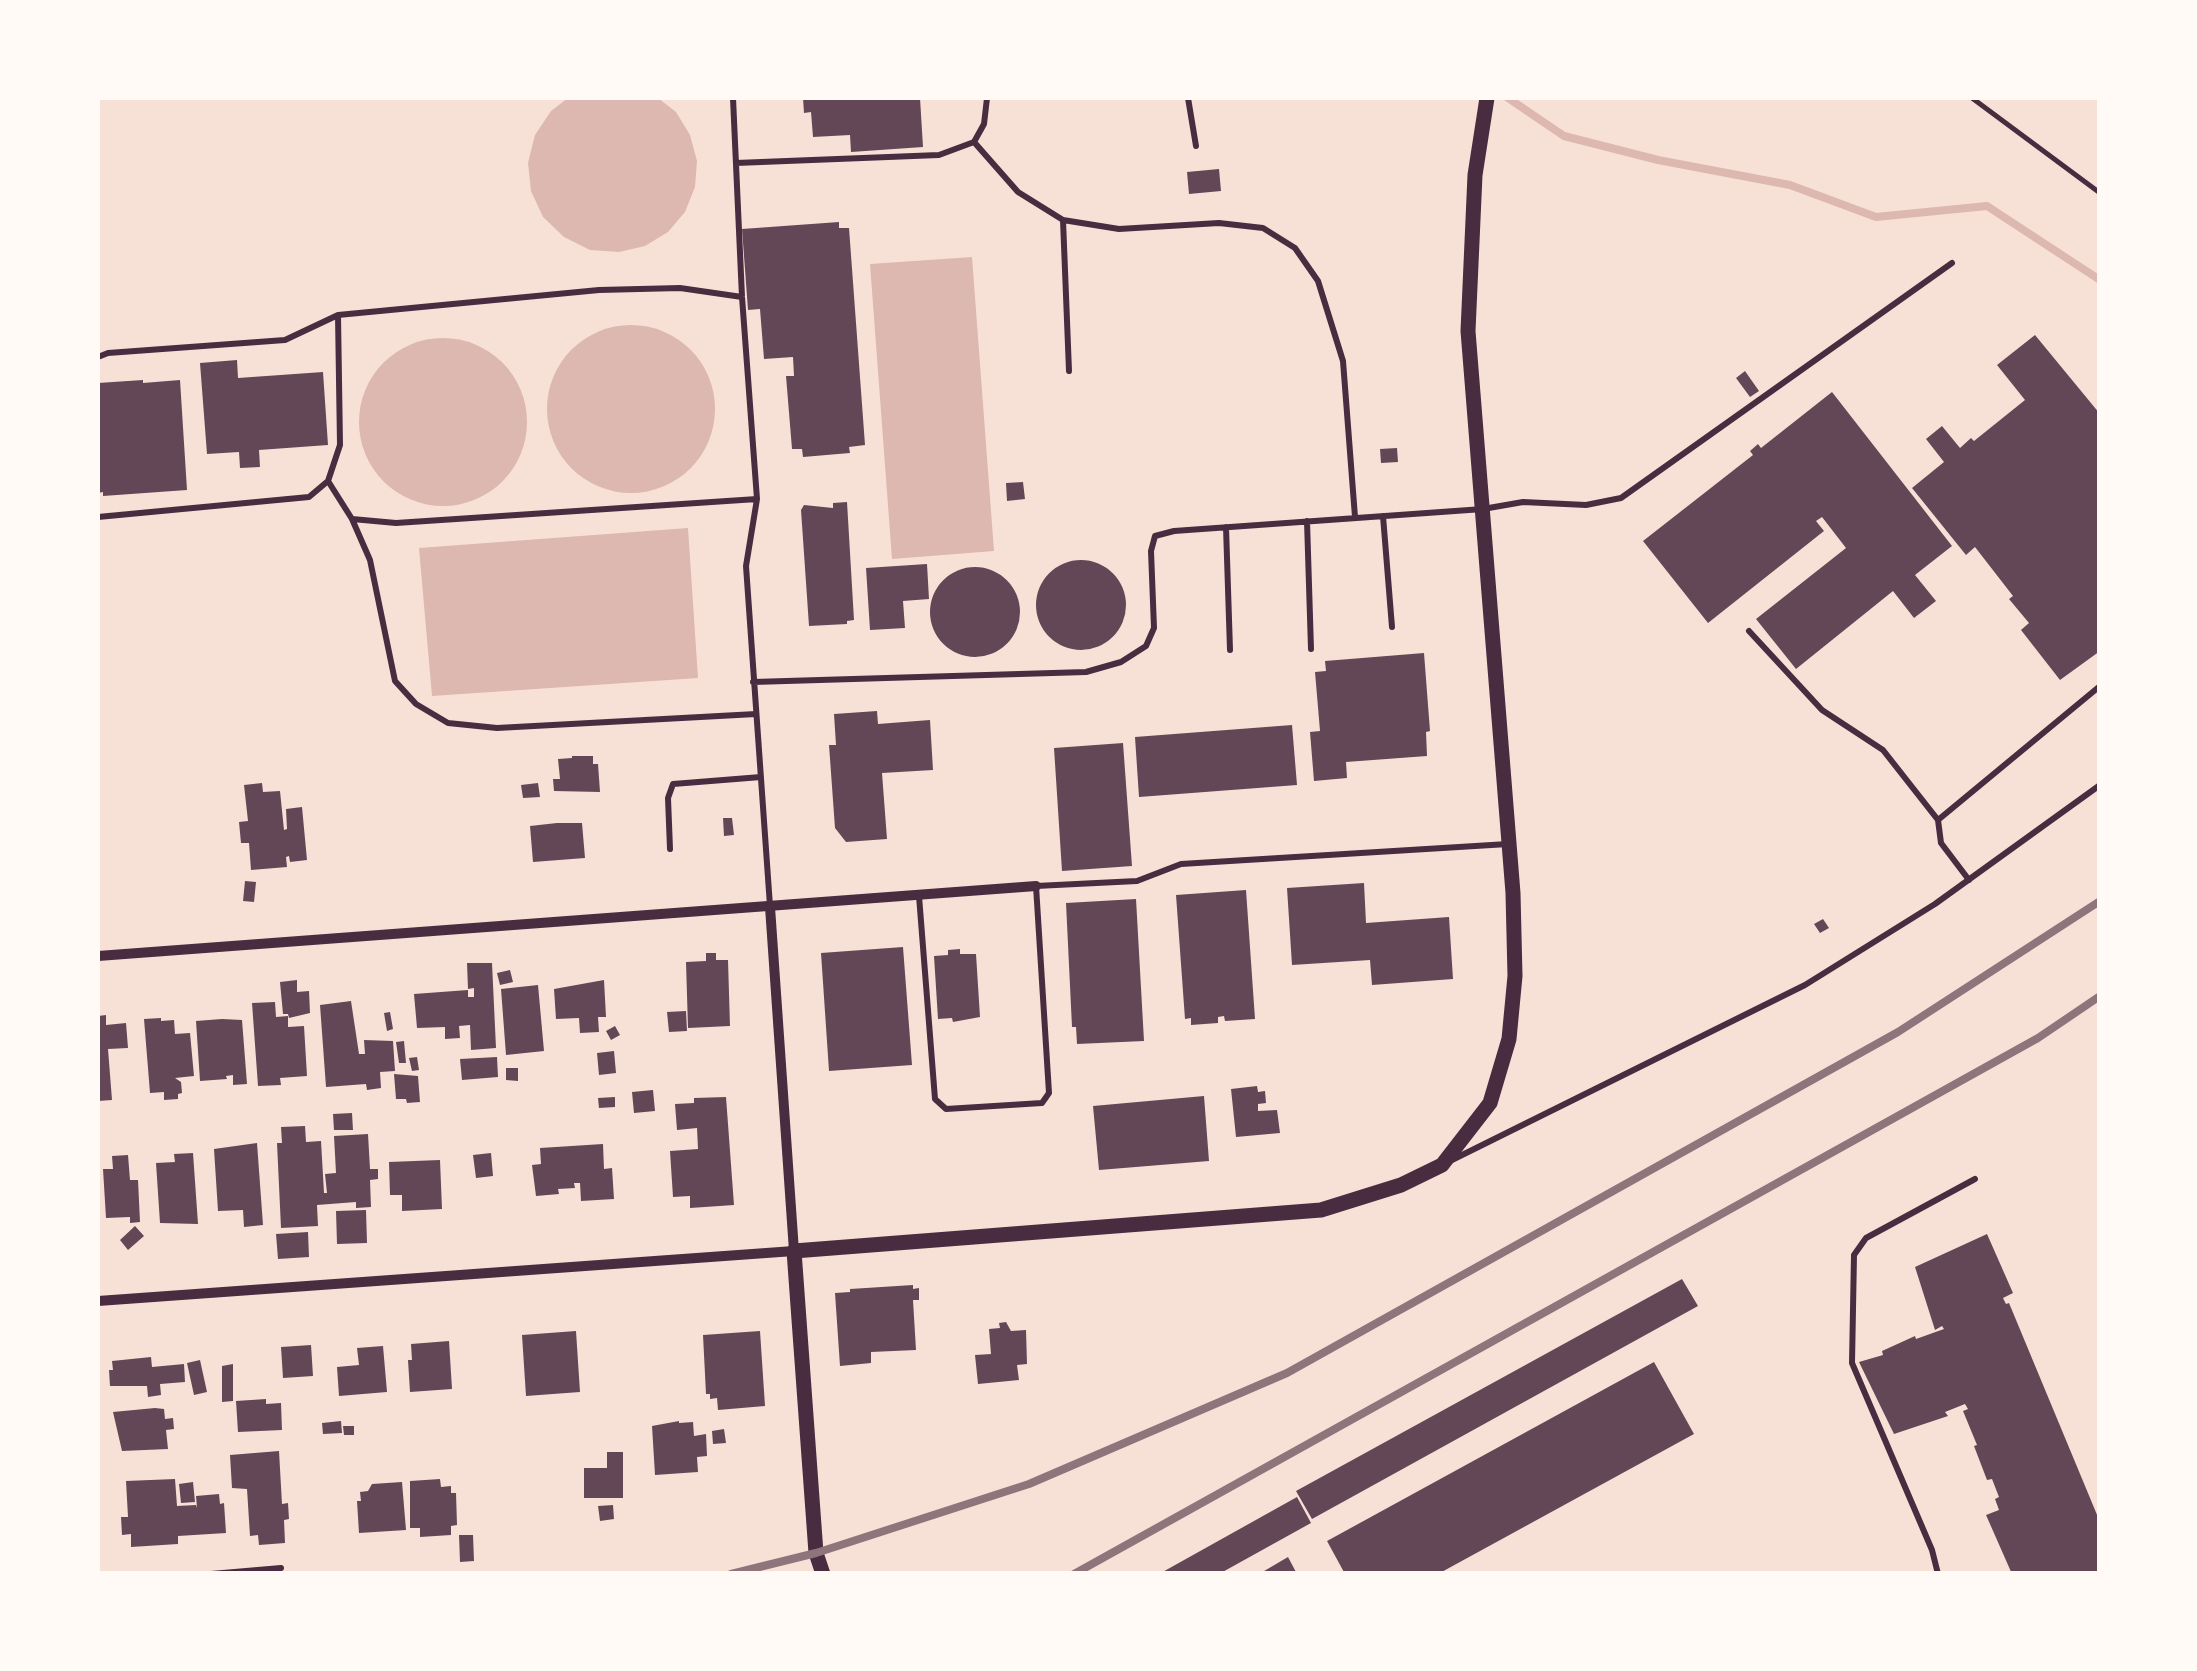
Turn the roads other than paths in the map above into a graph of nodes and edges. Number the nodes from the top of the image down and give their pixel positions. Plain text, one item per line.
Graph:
1 (733, 98) edge
2 (987, 98) edge
3 (1188, 98) edge
4 (1487, 98) edge
5 (974, 142) junction
6 (1196, 146) dead end
7 (736, 164) junction
8 (1063, 220) junction
9 (1952, 264) dead end
10 (742, 296) junction
11 (338, 315) junction
12 (98, 357) edge
13 (1069, 371) dead end
14 (328, 481) junction
15 (757, 499) junction
16 (1483, 509) junction
17 (1382, 516) junction
18 (98, 517) edge
19 (1355, 518) junction
20 (352, 519) junction
21 (1307, 521) junction
22 (1226, 527) junction
23 (1392, 627) dead end
24 (1749, 631) dead end
25 (1311, 648) dead end
26 (1230, 650) dead end
27 (753, 682) junction
28 (2100, 686) edge
29 (756, 714) junction
30 (760, 777) junction
31 (2100, 785) edge
32 (1938, 820) junction
33 (1510, 844) junction
34 (670, 850) dead end
35 (1969, 880) junction
36 (1036, 886) junction
37 (919, 896) junction
38 (770, 908) junction
39 (98, 956) edge
40 (1442, 1166) junction
41 (1976, 1179) dead end
42 (794, 1251) junction
43 (98, 1301) edge
44 (281, 1568) dead end
45 (211, 1574) edge
46 (823, 1574) edge
47 (1938, 1574) edge

1 - 7 lane
2 - 5 lane
3 - 6 lane
4 - 16 street
5 - 7 lane
5 - 8 lane
7 - 10 lane
8 - 13 lane
8 - 19 lane
9 - 16 lane
10 - 11 lane
10 - 15 lane
11 - 12 lane
11 - 14 lane
14 - 18 lane
14 - 20 lane
15 - 20 lane
15 - 27 lane
16 - 17 lane
16 - 33 street
17 - 19 lane
17 - 23 lane
19 - 21 lane
20 - 29 lane
21 - 22 lane
21 - 25 lane
22 - 26 lane
22 - 27 lane
24 - 32 lane
27 - 29 lane
28 - 32 lane
29 - 30 lane
30 - 34 lane
30 - 38 lane
31 - 35 lane
32 - 35 lane
33 - 36 lane
33 - 40 street
35 - 40 lane
36 - 37 street
36 - 37 lane
37 - 38 street
38 - 39 street
38 - 42 street
40 - 42 street
41 - 47 lane
42 - 43 street
42 - 46 street
44 - 45 lane

